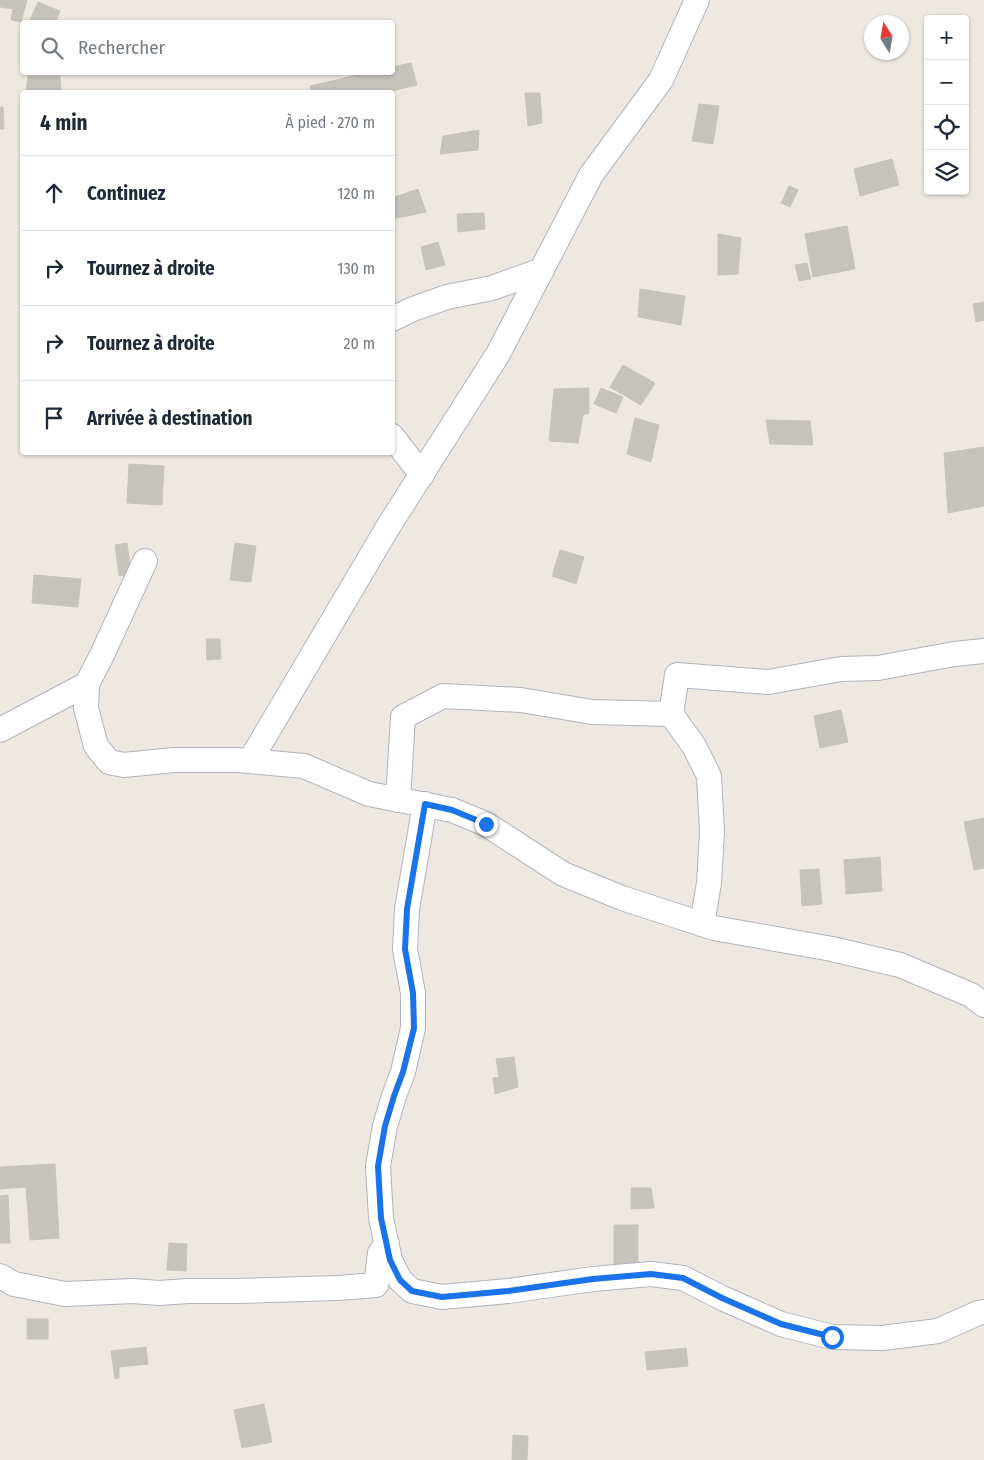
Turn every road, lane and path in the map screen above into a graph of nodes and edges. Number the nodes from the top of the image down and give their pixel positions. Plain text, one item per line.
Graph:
1 (698, 0) edge
2 (542, 270) junction
3 (395, 318) edge
4 (395, 440) edge
5 (422, 475) junction
6 (146, 561) dead end
7 (984, 651) edge
8 (87, 684) junction
9 (671, 714) junction
10 (0, 730) edge
11 (250, 762) junction
12 (398, 800) junction
13 (425, 804) junction
14 (702, 924) junction
15 (984, 1005) edge
16 (387, 1244) junction
17 (0, 1276) edge
18 (984, 1312) edge

1 - 2 street
2 - 3 street
2 - 5 street
4 - 5 street
5 - 11 street
6 - 8 street
7 - 9 street
8 - 10 street
8 - 11 street
9 - 12 street
9 - 14 street
11 - 12 street
12 - 13 street
13 - 14 street
13 - 16 street
14 - 15 street
16 - 17 street
16 - 18 street

